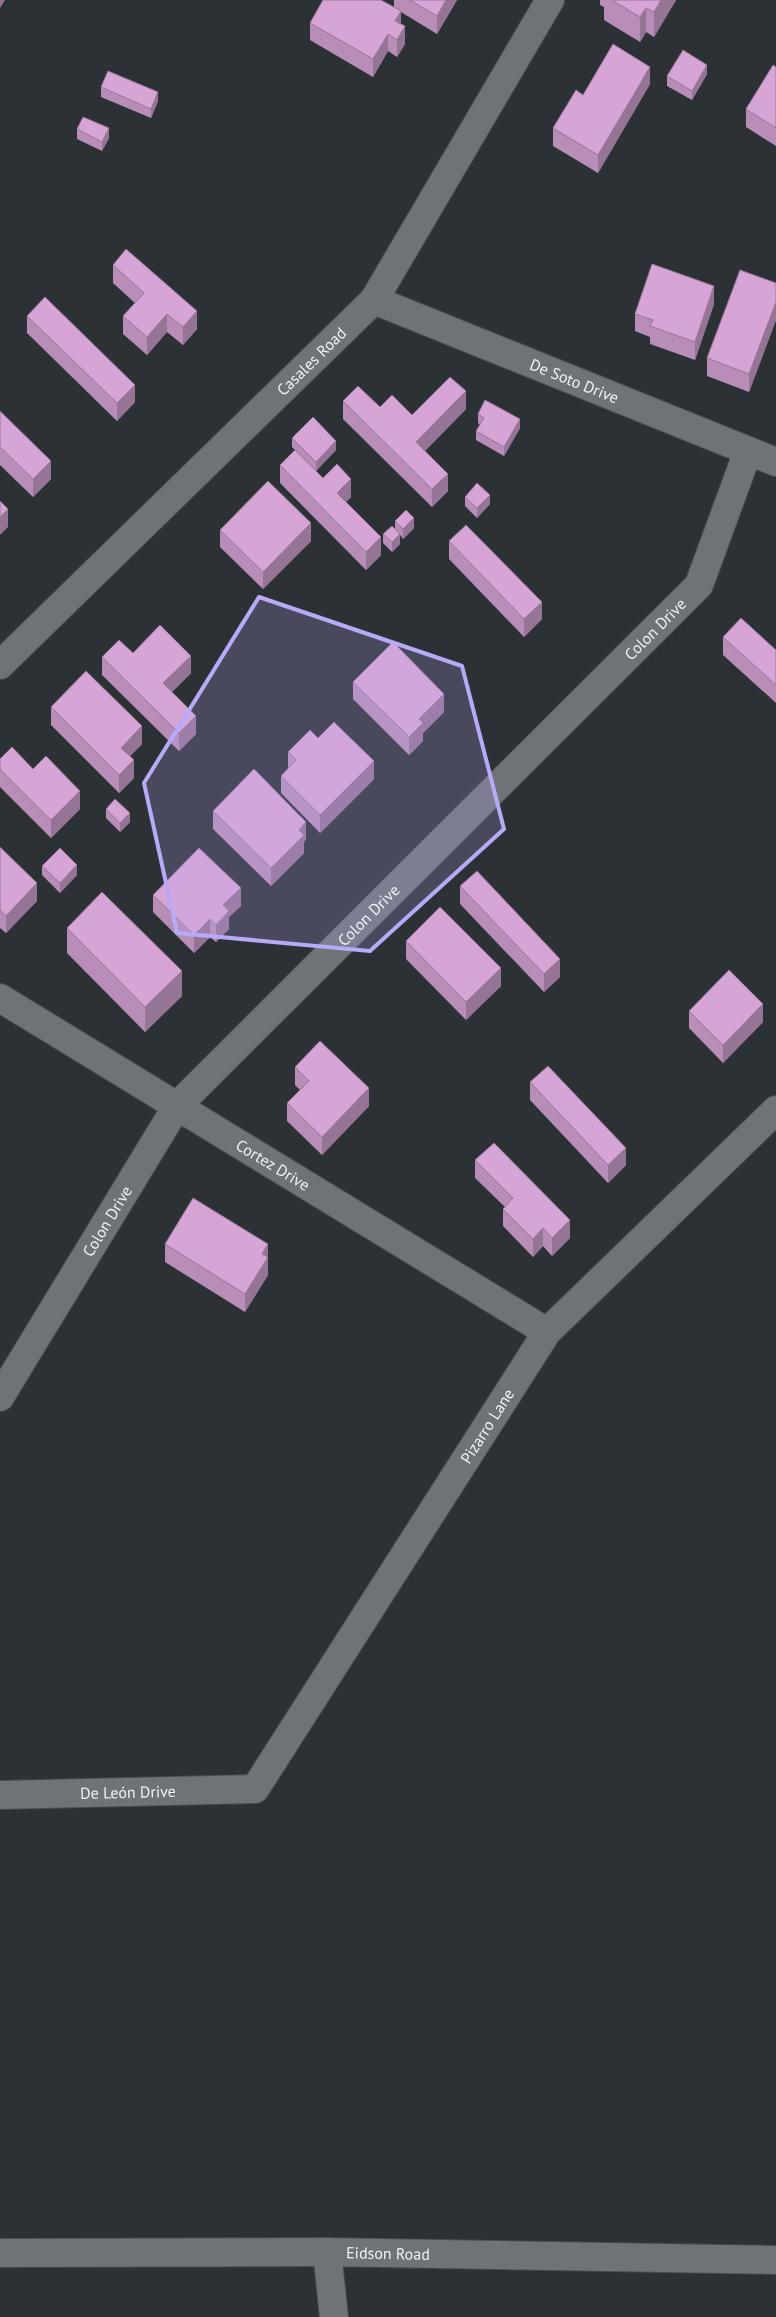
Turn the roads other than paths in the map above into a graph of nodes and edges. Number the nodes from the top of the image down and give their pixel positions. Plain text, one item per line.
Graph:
1 (550, 0) edge
2 (374, 300) junction
3 (748, 451) junction
4 (776, 462) edge
5 (0, 665) edge
6 (0, 998) edge
7 (177, 1106) junction
8 (776, 1110) edge
9 (547, 1332) junction
10 (0, 1397) edge
11 (255, 1789) joint
12 (0, 1795) edge
13 (327, 2252) junction
14 (0, 2253) edge
15 (776, 2260) edge
16 (334, 2317) edge

1 - 2 street, Casales Road
2 - 3 street, De Soto Drive
2 - 5 street, Casales Road
3 - 4 street, De Soto Drive
3 - 7 street, Colon Drive
6 - 7 street, Cortez Drive
7 - 9 street, Cortez Drive
7 - 10 street, Colon Drive
8 - 9 street, Pizarro Lane
9 - 11 street, Pizarro Lane
11 - 12 street, De León Drive
13 - 14 street, Eidson Road
13 - 15 street, Eidson Road
13 - 16 street

